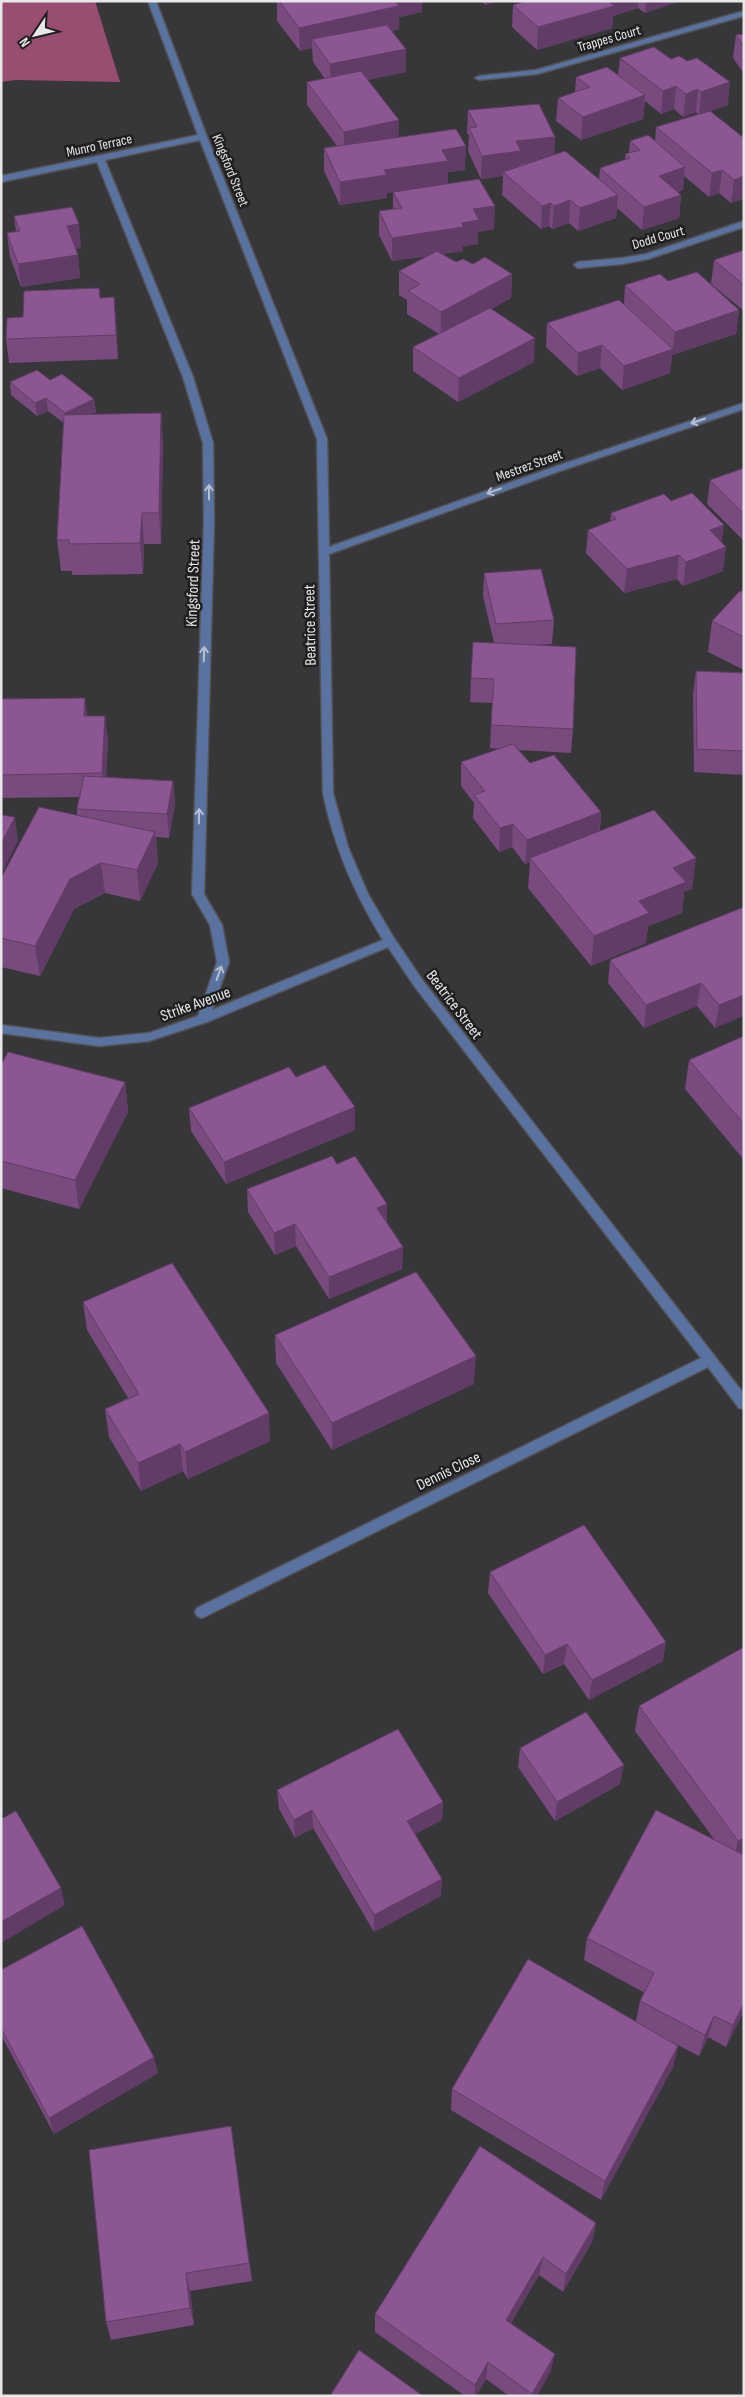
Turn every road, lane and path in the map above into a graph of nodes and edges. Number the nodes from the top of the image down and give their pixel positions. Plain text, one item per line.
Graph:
1 (152, 1) edge
2 (744, 13) edge
3 (479, 78) dead end
4 (203, 137) junction
5 (100, 159) junction
6 (1, 179) edge
7 (744, 224) edge
8 (578, 266) dead end
9 (744, 406) edge
10 (324, 552) junction
11 (389, 942) junction
12 (203, 1019) junction
13 (1, 1028) edge
14 (709, 1360) junction
15 (744, 1404) edge
16 (202, 1612) dead end

1 - 4 street, Kingsford Street
2 - 3 street, Trappes Court
4 - 5 street, Munro Terrace
4 - 10 street, Kingsford Street
5 - 6 street, Munro Terrace
12 -> 5 street, Kingsford Street
7 - 8 street, Dodd Court
9 -> 10 street, Mestrez Street
10 - 11 street, Beatrice Street
11 - 12 street, Strike Avenue
11 - 14 street, Beatrice Street
12 - 13 street, Strike Avenue
14 - 15 street, Beatrice Street
14 - 16 street, Dennis Close

